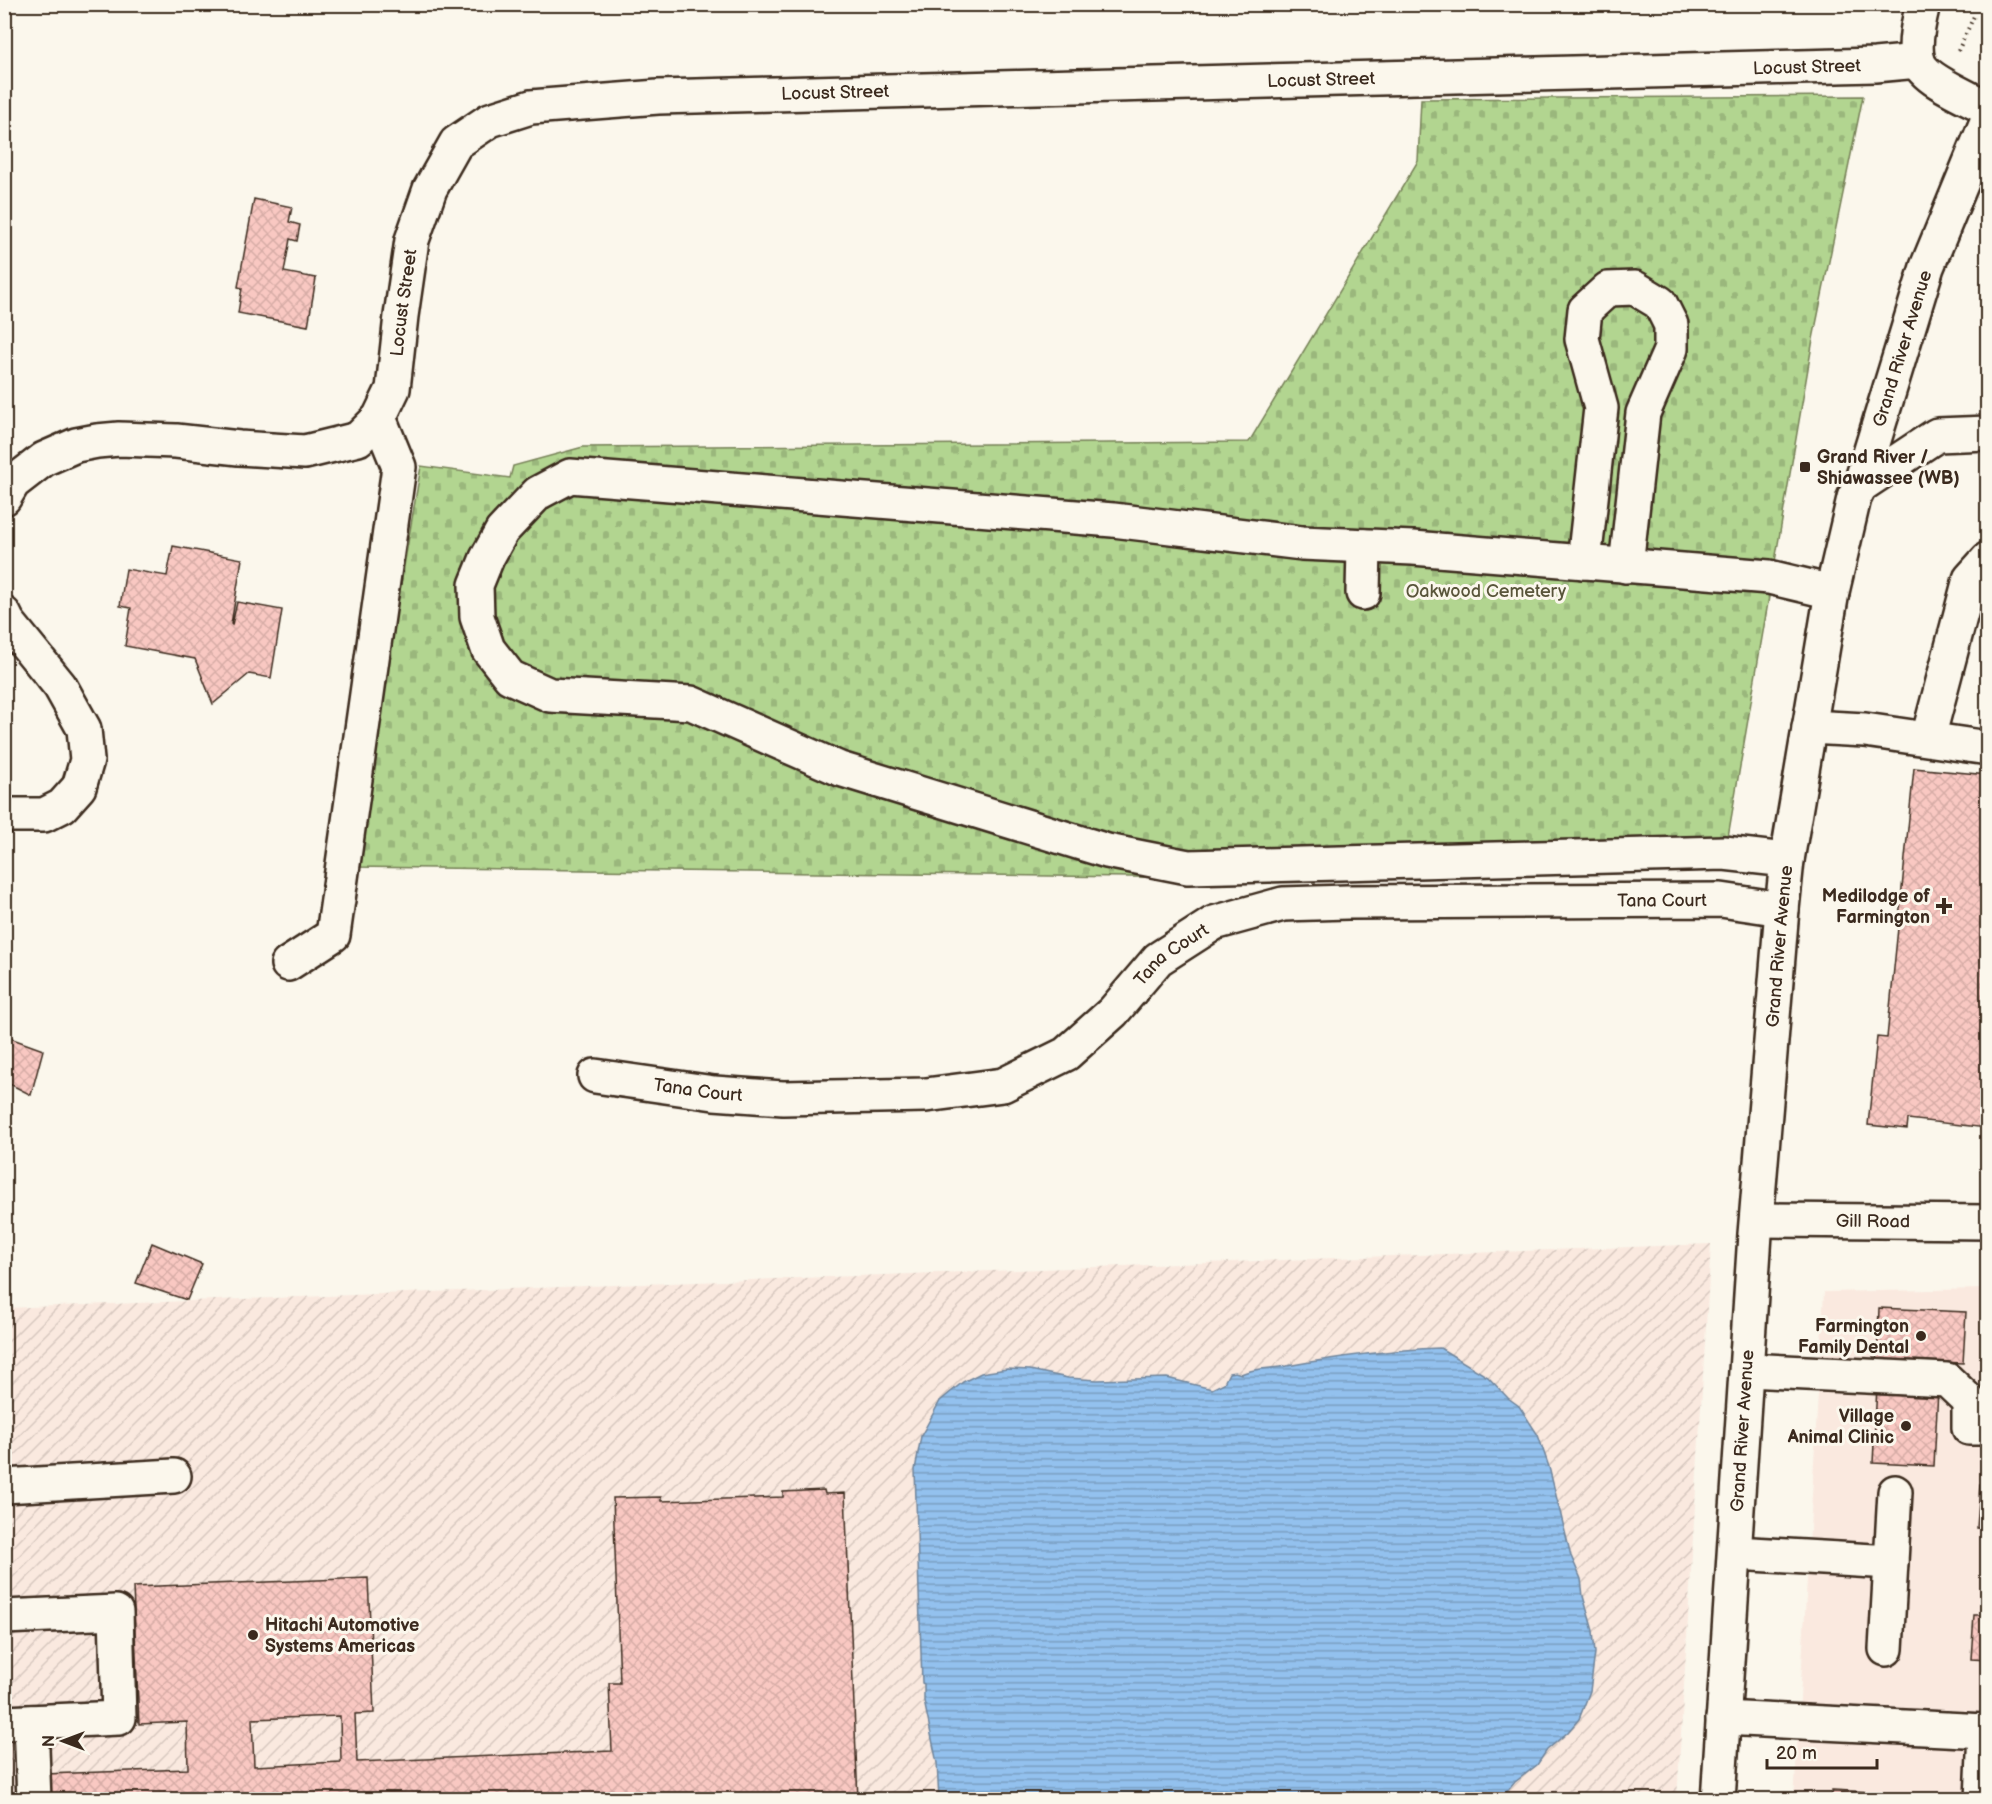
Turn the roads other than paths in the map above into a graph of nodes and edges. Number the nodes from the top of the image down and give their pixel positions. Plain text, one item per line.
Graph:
1 (1923, 4) edge
2 (1918, 61) junction
3 (1988, 108) edge
4 (1988, 119) edge
5 (379, 418) junction
6 (1988, 433) edge
7 (1860, 486) junction
8 (4, 498) edge
9 (1364, 546) junction
10 (1988, 559) edge
11 (1584, 562) junction
12 (1626, 566) junction
13 (1832, 592) junction
14 (1362, 593) dead end
15 (4, 614) edge
16 (1809, 727) junction
17 (1928, 738) junction
18 (1988, 748) edge
19 (4, 815) edge
20 (1787, 860) junction
21 (1782, 909) junction
22 (288, 964) dead end
23 (596, 1076) dead end
24 (1757, 1221) junction
25 (1988, 1222) edge
26 (1748, 1370) junction
27 (1988, 1428) edge
28 (174, 1476) dead end
29 (4, 1486) edge
30 (1895, 1492) dead end
31 (1735, 1553) junction
32 (1891, 1562) junction
33 (4, 1617) edge
34 (1886, 1649) dead end
35 (1723, 1718) junction
36 (18, 1722) edge
37 (34, 1800) edge
38 (1718, 1800) edge
39 (1982, 1800) edge

1 - 2 street
2 - 3 street
2 - 5 street, Locust Street
4 - 7 street, Grand River Avenue
5 - 8 street, Locust Street
5 - 22 street
6 - 7 street
7 - 13 street, Grand River Avenue
9 - 11 street
9 - 14 street
9 - 20 street
10 - 17 street
11 - 12 street
11 - 12 street
12 - 13 street
13 - 16 street, Grand River Avenue
15 - 19 street
16 - 17 street
16 - 20 street, Grand River Avenue
17 - 18 street
20 - 21 street, Grand River Avenue
21 - 23 street, Tana Court
21 - 24 street, Grand River Avenue
24 - 25 street, Gill Road
24 - 26 street, Grand River Avenue
26 - 27 street
26 - 31 street, Grand River Avenue
28 - 29 street
30 - 32 street
31 - 32 street
31 - 35 street, Grand River Avenue
32 - 34 street
33 - 36 street
35 - 38 street, Grand River Avenue
35 - 39 street
36 - 37 street

